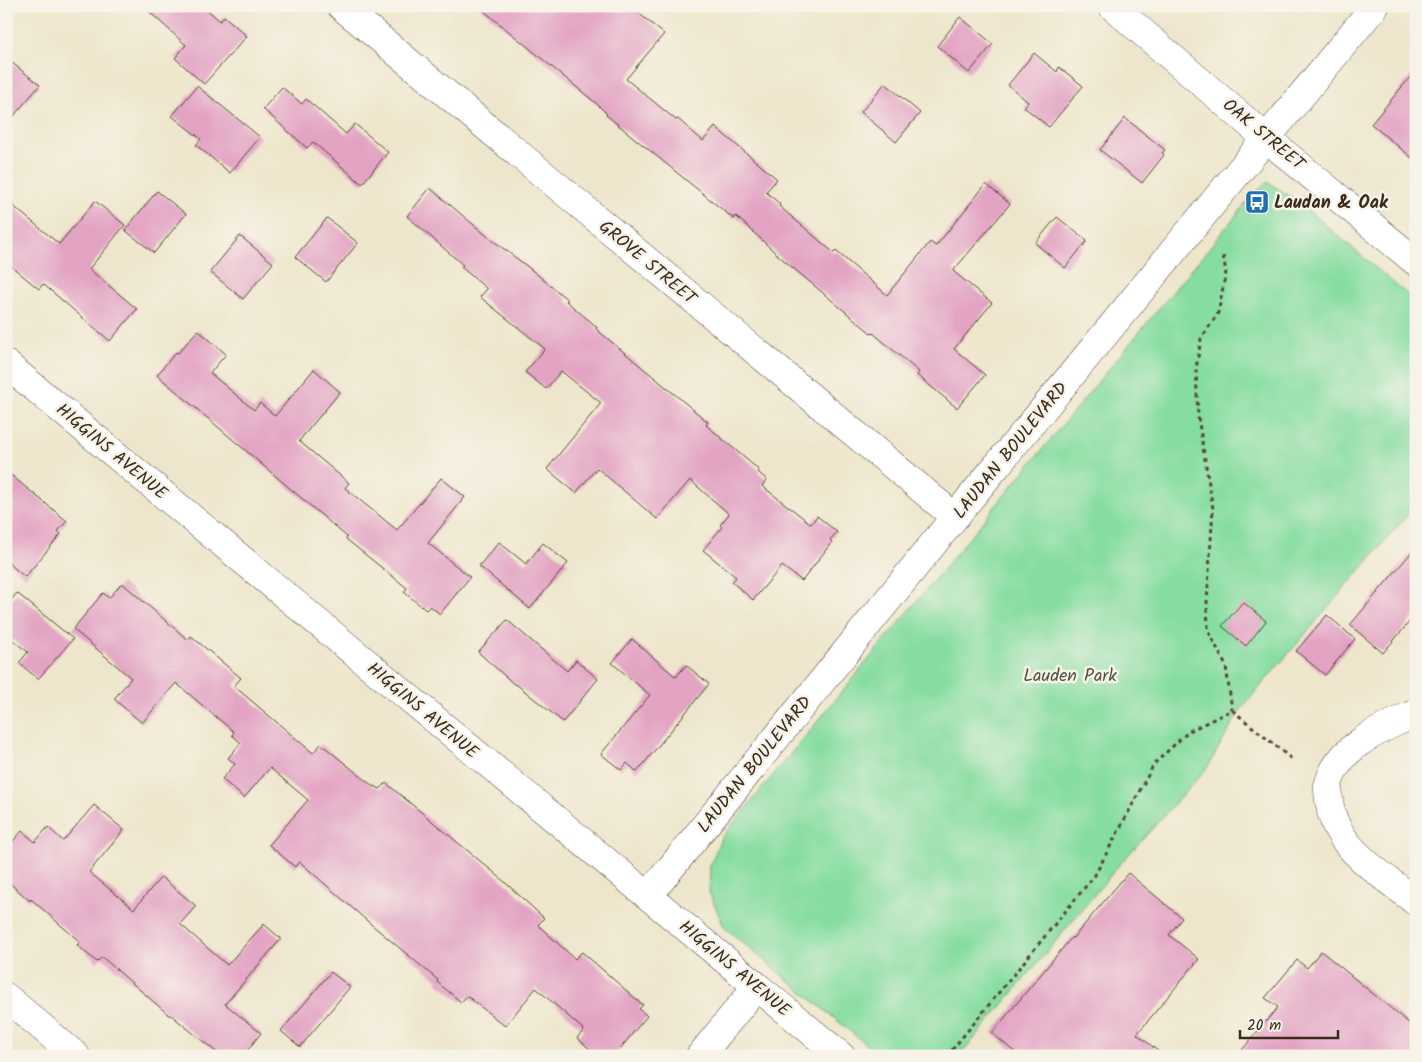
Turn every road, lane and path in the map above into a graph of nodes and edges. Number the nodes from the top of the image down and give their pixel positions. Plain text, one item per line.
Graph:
1 (342, 6) edge
2 (1112, 6) edge
3 (1374, 6) edge
4 (1266, 138) junction
5 (1222, 256) dead end
6 (1416, 262) edge
7 (6, 364) edge
8 (955, 517) junction
9 (1232, 710) junction
10 (1416, 713) edge
11 (1294, 760) dead end
12 (648, 896) junction
13 (1416, 902) edge
14 (757, 986) junction
15 (6, 997) edge
16 (76, 1056) edge
17 (700, 1056) edge
18 (841, 1056) edge
19 (947, 1056) edge

1 - 8 street, GROVE STREET
2 - 4 street, OAK STREET
3 - 4 street, LAUDAN BOULEVARD
4 - 6 street, OAK STREET
4 - 8 street, LAUDAN BOULEVARD
5 - 9 path
7 - 12 street, HIGGINS AVENUE
8 - 12 street, LAUDAN BOULEVARD
9 - 11 path
9 - 19 path
10 - 13 street
12 - 14 street, HIGGINS AVENUE
14 - 17 street
14 - 18 street, HIGGINS AVENUE
15 - 16 street

